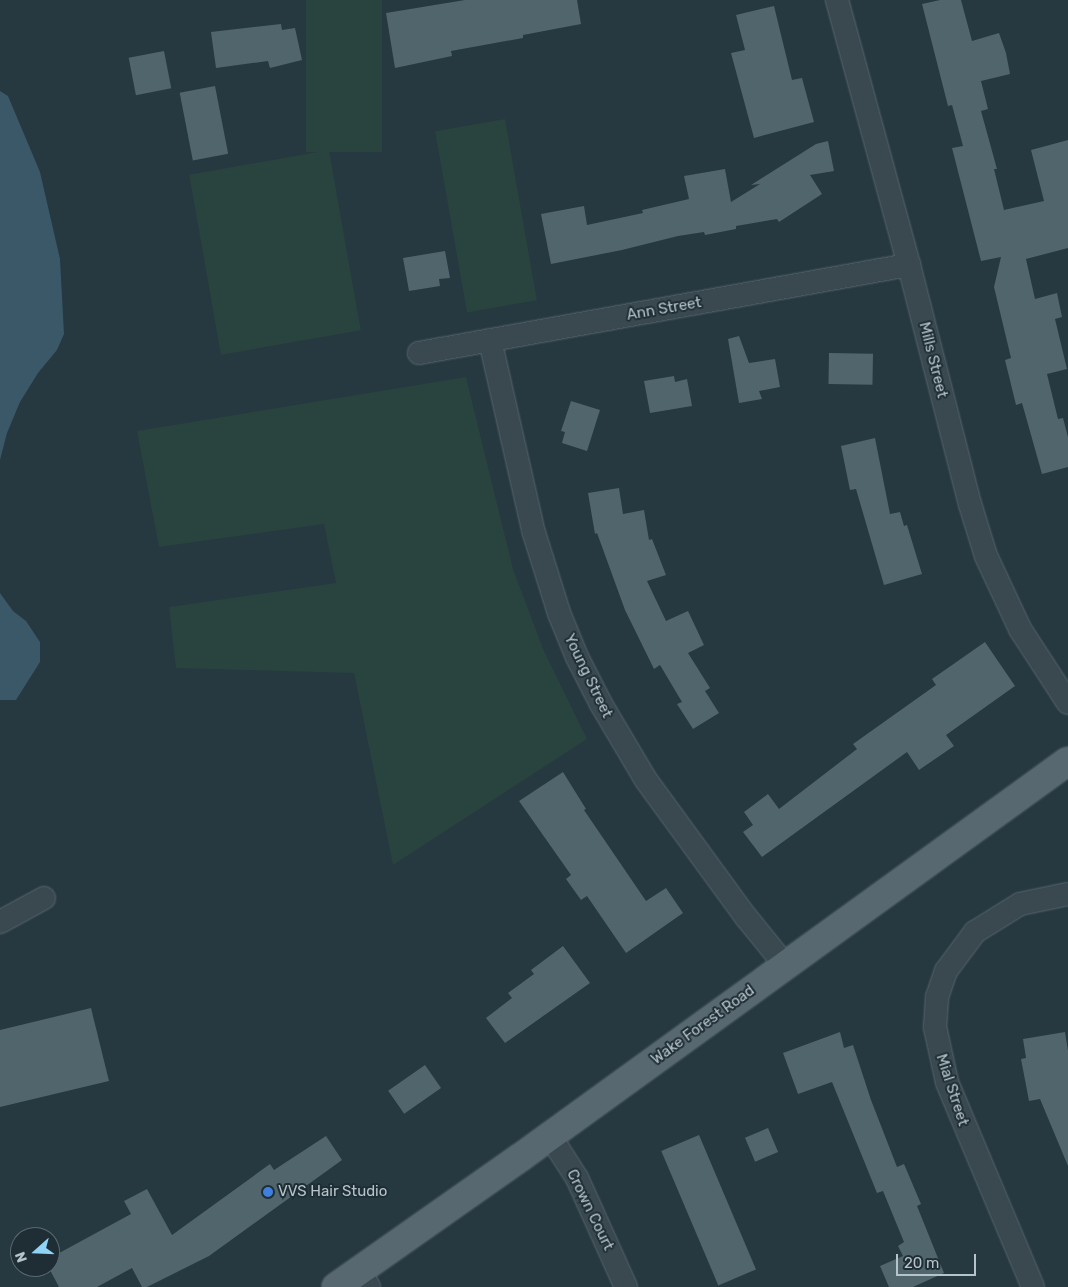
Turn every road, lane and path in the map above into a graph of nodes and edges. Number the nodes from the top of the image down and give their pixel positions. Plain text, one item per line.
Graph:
1 (838, 0) edge
2 (910, 265) junction
3 (490, 340) junction
4 (419, 352) dead end
5 (1068, 703) edge
6 (1068, 761) edge
7 (1068, 894) edge
8 (44, 898) dead end
9 (0, 922) edge
10 (785, 966) junction
11 (550, 1136) junction
12 (364, 1279) edge
13 (336, 1287) edge
14 (626, 1287) edge
15 (1033, 1287) edge

1 - 2 street, Mills Street
2 - 3 street, Ann Street
2 - 5 street, Mills Street
3 - 4 street, Ann Street
3 - 10 street, Young Street
6 - 10 main road, Wake Forest Road
7 - 15 street, Mial Street
8 - 9 street
10 - 11 main road, Wake Forest Road
11 - 12 main road, Wake Forest Road
11 - 14 street, Crown Court
12 - 13 main road, Wake Forest Road

